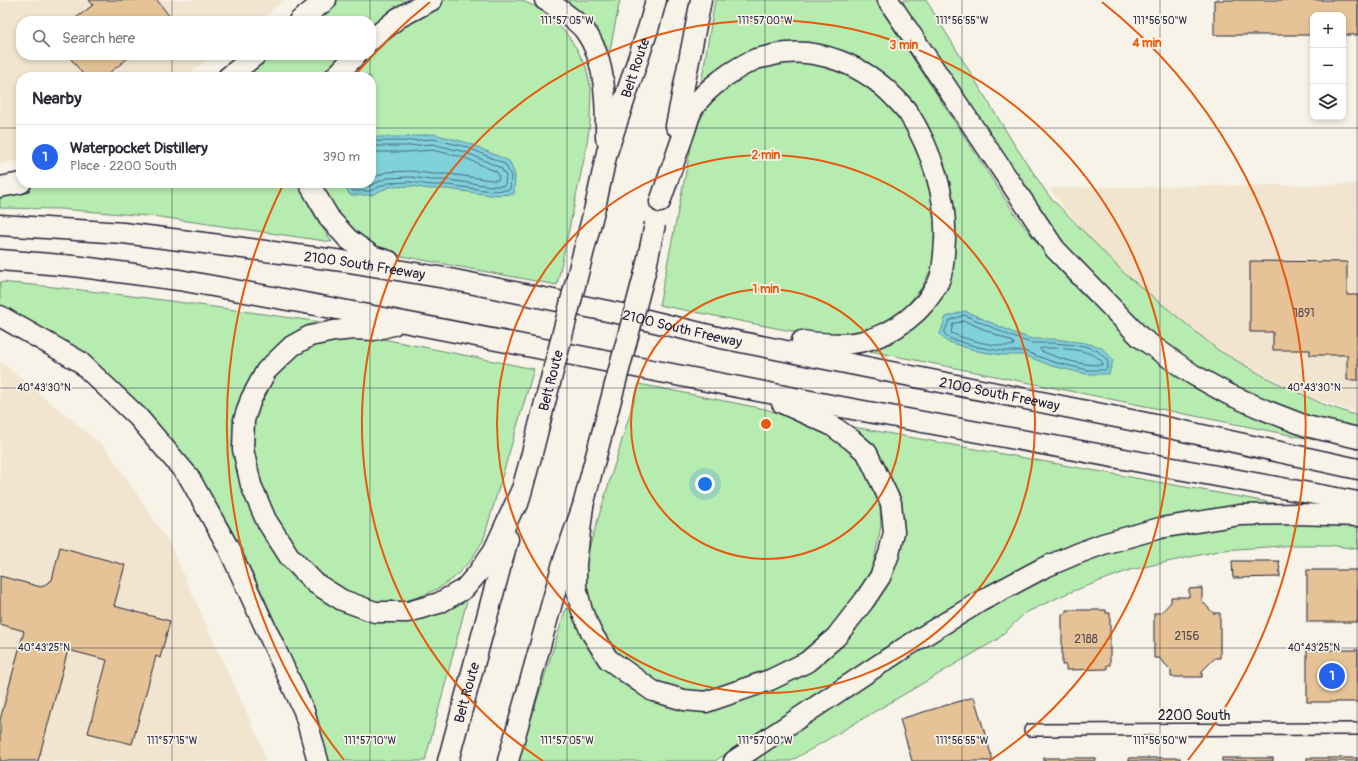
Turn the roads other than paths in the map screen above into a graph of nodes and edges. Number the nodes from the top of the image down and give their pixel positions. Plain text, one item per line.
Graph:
1 (326, 0) edge
2 (432, 0) edge
3 (545, 0) edge
4 (656, 0) edge
5 (701, 0) edge
6 (888, 0) edge
7 (305, 16) edge
8 (376, 36) edge
9 (250, 60) edge
10 (351, 60) edge
11 (234, 72) edge
12 (340, 72) edge
13 (607, 152) junction
14 (16, 184) edge
15 (0, 187) edge
16 (312, 188) edge
17 (660, 202) junction
18 (0, 225) edge
19 (0, 260) edge
20 (445, 278) junction
21 (622, 314) junction
22 (0, 316) edge
23 (402, 322) junction
24 (752, 389) junction
25 (1358, 438) edge
26 (1358, 469) edge
27 (521, 491) junction
28 (1358, 502) edge
29 (583, 506) junction
30 (1358, 516) edge
31 (1358, 729) edge
32 (1030, 730) dead end
33 (318, 761) edge
34 (448, 761) edge
35 (508, 761) edge
36 (734, 761) edge

1 - 7 highway
2 - 8 highway
3 - 13 highway
4 - 13 highway, Belt Route
5 - 17 highway
6 - 25 highway
9 - 11 highway
10 - 12 highway
13 - 27 highway, Belt Route, bridge
14 - 15 highway
16 - 20 highway
17 - 21 highway
17 - 29 highway, bridge
18 - 20 highway, 2100 South Freeway
19 - 23 highway
20 - 21 highway, 2100 South Freeway
21 - 26 highway, 2100 South Freeway
22 - 33 highway
23 - 24 highway
23 - 27 highway
24 - 28 highway
24 - 29 highway
27 - 34 highway, Belt Route
29 - 35 highway
30 - 36 highway
31 - 32 street, 2200 South

